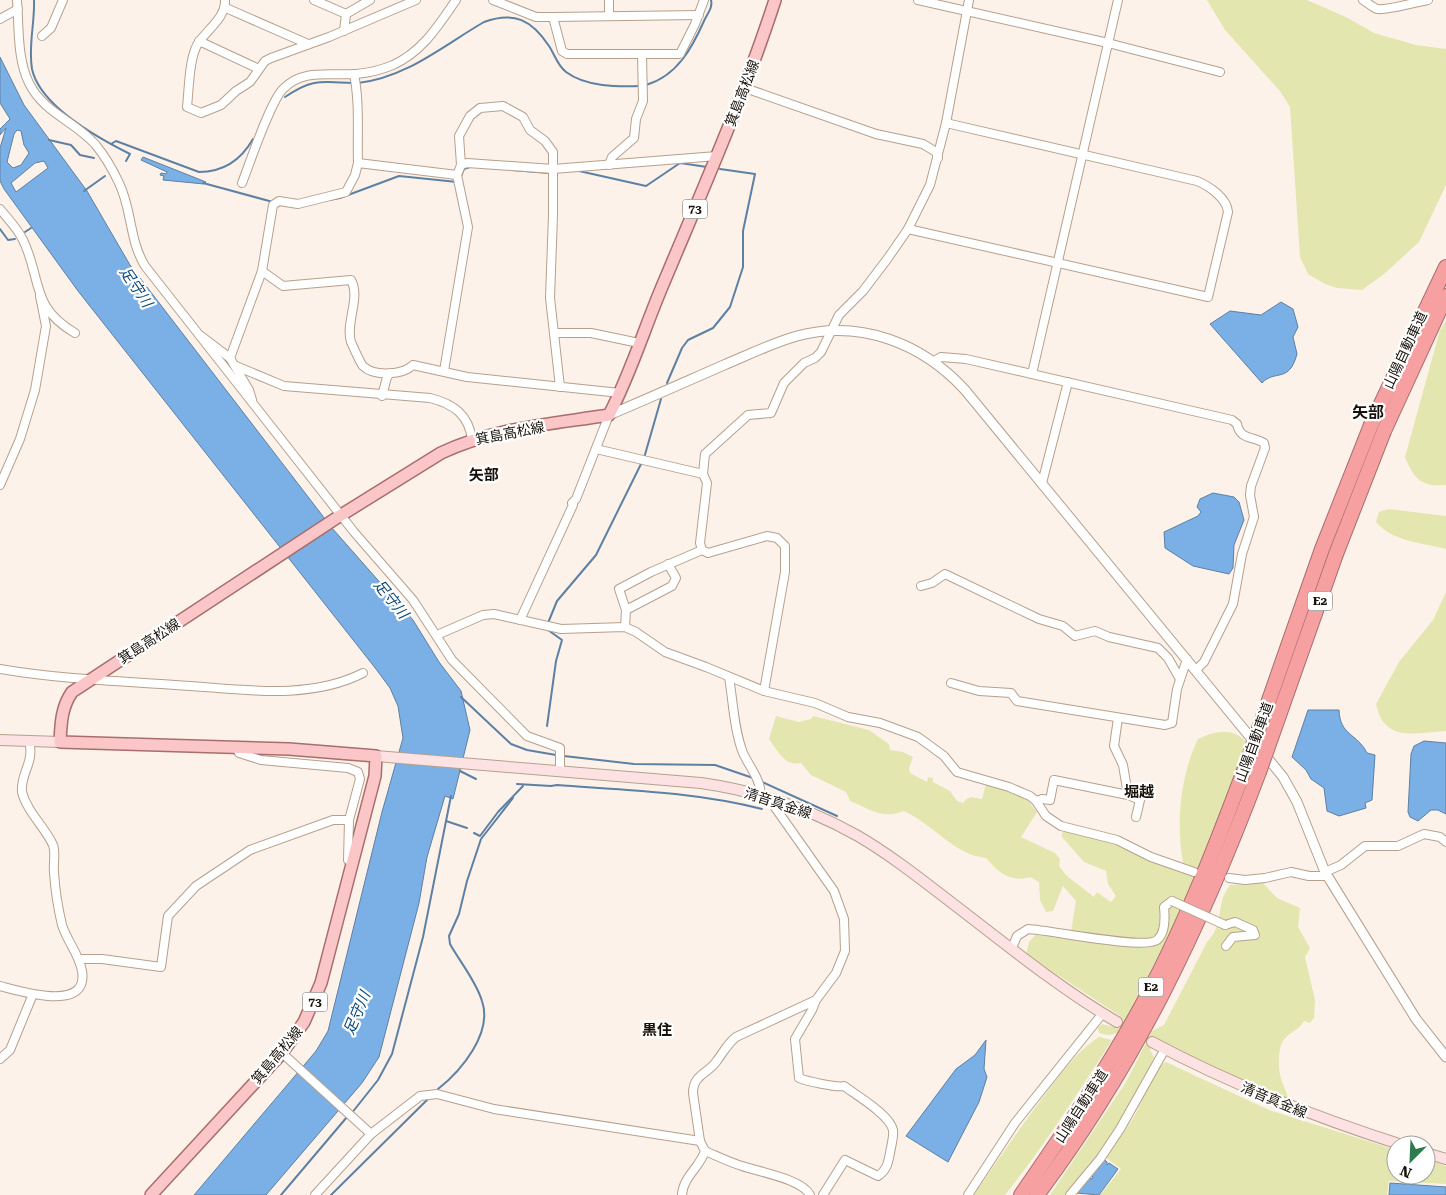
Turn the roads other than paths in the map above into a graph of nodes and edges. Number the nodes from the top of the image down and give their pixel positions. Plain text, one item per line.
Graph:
1 (63, 0) edge
2 (314, 0) edge
3 (370, 0) edge
4 (416, 0) edge
5 (456, 0) edge
6 (493, 0) edge
7 (609, 0) edge
8 (704, 0) edge
9 (775, 0) edge
10 (918, 0) edge
11 (969, 0) edge
12 (1118, 0) edge
13 (1364, 0) edge
14 (1428, 0) edge
15 (503, 2) edge
16 (17, 4) edge
17 (226, 4) edge
18 (966, 12) junction
19 (346, 14) junction
20 (699, 15) junction
21 (609, 16) junction
22 (553, 17) junction
23 (0, 19) edge
24 (344, 31) junction
25 (42, 36) dead end
26 (199, 41) junction
27 (1108, 43) junction
28 (308, 44) junction
29 (642, 54) junction
30 (259, 68) junction
31 (1220, 72) dead end
32 (355, 80) junction
33 (745, 88) junction
34 (946, 123) junction
35 (1084, 154) junction
36 (717, 156) junction
37 (938, 158) junction
38 (358, 163) junction
39 (461, 165) junction
40 (609, 165) junction
41 (553, 172) junction
42 (458, 179) junction
43 (242, 183) dead end
44 (0, 209) edge
45 (908, 229) junction
46 (1058, 264) junction
47 (1446, 267) edge
48 (262, 271) junction
49 (40, 296) junction
50 (1446, 296) edge
51 (830, 330) junction
52 (75, 333) dead end
53 (554, 333) junction
54 (197, 334) junction
55 (639, 343) junction
56 (230, 358) junction
57 (934, 361) junction
58 (236, 366) junction
59 (444, 372) junction
60 (390, 373) junction
61 (1032, 374) junction
62 (1068, 382) junction
63 (560, 387) junction
64 (620, 393) junction
65 (382, 396) junction
66 (254, 404) junction
67 (609, 415) junction
68 (472, 440) junction
69 (596, 449) junction
70 (3, 472) edge
71 (703, 474) junction
72 (1042, 484) junction
73 (0, 485) edge
74 (340, 516) junction
75 (702, 550) junction
76 (668, 564) junction
77 (920, 586) dead end
78 (626, 610) junction
79 (520, 620) junction
80 (625, 627) junction
81 (437, 635) junction
82 (1187, 659) junction
83 (0, 669) edge
84 (1196, 670) junction
85 (363, 673) dead end
86 (729, 677) junction
87 (1180, 679) junction
88 (90, 680) junction
89 (951, 682) dead end
90 (764, 692) junction
91 (1118, 718) junction
92 (0, 740) edge
93 (29, 741) junction
94 (60, 742) junction
95 (236, 747) junction
96 (376, 756) junction
97 (560, 770) junction
98 (759, 786) junction
99 (1128, 795) junction
100 (776, 800) junction
101 (1036, 802) junction
102 (1136, 818) dead end
103 (349, 820) junction
104 (1446, 842) edge
105 (353, 861) junction
106 (1194, 872) dead end
107 (1326, 874) junction
108 (1229, 878) dead end
109 (1226, 946) dead end
110 (1012, 948) junction
111 (79, 959) junction
112 (0, 986) edge
113 (33, 994) junction
114 (816, 1000) junction
115 (1103, 1014) junction
116 (1117, 1022) dead end
117 (1152, 1042) dead end
118 (1165, 1049) junction
119 (284, 1055) junction
120 (1446, 1057) edge
121 (0, 1059) edge
122 (368, 1132) junction
123 (700, 1140) junction
124 (1386, 1140) edge
125 (705, 1150) junction
126 (151, 1195) edge
127 (315, 1195) edge
128 (682, 1195) edge
129 (810, 1195) edge
130 (823, 1195) edge
131 (968, 1195) edge
132 (1021, 1195) edge
133 (1037, 1195) edge
134 (1070, 1195) edge

1 - 25 street
2 - 19 street
3 - 19 street
4 - 24 street
5 - 32 street
6 - 15 street
7 - 21 street
8 - 20 street
9 - 33 main road, 箕島高松線 / 73
10 - 18 street
11 - 18 street
12 - 27 street
13 - 14 street
15 - 22 street
16 - 23 street
16 - 54 street
17 - 26 street
17 - 28 street
18 - 27 street
18 - 34 street
19 - 24 street
20 - 21 street
20 - 29 street
21 - 22 street
22 - 29 street
24 - 28 street
26 - 30 street
26 - 30 street
27 - 31 street
27 - 35 street
28 - 30 street
29 - 40 street
32 - 38 street
32 - 43 street
33 - 36 main road, 箕島高松線 / 73
33 - 37 street
34 - 35 street
34 - 37 street
35 - 46 street
35 - 46 street
36 - 40 street
36 - 55 main road, 箕島高松線 / 73
37 - 45 street
38 - 42 street
38 - 48 street
39 - 41 street
39 - 41 street
39 - 42 street
40 - 41 street
41 - 53 street
42 - 59 street
44 - 49 street
45 - 46 street
45 - 51 street
46 - 61 street
47 - 132 highway, 山陽自動車道 / E2, bridge
48 - 56 street
48 - 60 street
49 - 52 street
49 - 70 street
50 - 133 highway, 山陽自動車道 / E2, bridge
51 - 57 street
51 - 67 street
51 - 71 street
53 - 55 street
53 - 63 street
54 - 56 street
54 - 66 street
55 - 64 main road, 箕島高松線 / 73
56 - 58 street
57 - 61 street
57 - 72 street
58 - 65 street
58 - 66 street
59 - 60 street
59 - 63 street
60 - 65 street
61 - 62 street
62 - 72 street
62 - 84 street
63 - 64 street
64 - 67 main road, 箕島高松線 / 73
65 - 68 street
66 - 74 street
67 - 68 main road, 箕島高松線
67 - 69 street
68 - 74 main road, 箕島高松線
69 - 71 street
69 - 79 street
70 - 73 street
71 - 75 street
72 - 82 street
74 - 81 street
74 - 88 main road, 箕島高松線
75 - 76 street
75 - 90 street
76 - 78 street
76 - 78 street
77 - 87 street
78 - 80 street
79 - 80 street
79 - 81 street
80 - 86 street
81 - 97 street
82 - 84 street
82 - 87 street
83 - 88 street
84 - 107 street
85 - 88 street
86 - 90 street
86 - 98 street
87 - 91 street
88 - 94 main road, 箕島高松線
89 - 91 street
90 - 101 street
91 - 99 street
92 - 93 main road
93 - 94 main road
93 - 111 street
94 - 95 main road
95 - 96 main road
95 - 103 street
96 - 97 main road, 清音真金線
96 - 105 main road, 箕島高松線 / 73
97 - 98 main road, 清音真金線
98 - 100 main road, 清音真金線
99 - 101 street
99 - 102 street
100 - 110 main road, 清音真金線
100 - 114 street
101 - 106 street
103 - 105 street
103 - 111 street
104 - 107 street
105 - 119 main road, 箕島高松線 / 73
107 - 108 street
107 - 120 street
109 - 110 street, bridge
110 - 115 main road, 清音真金線
111 - 113 street
112 - 113 street
113 - 121 street
114 - 123 street
114 - 130 street
115 - 116 main road, 清音真金線
115 - 131 street
117 - 118 main road, 清音真金線
118 - 124 main road, 清音真金線
118 - 134 street
119 - 122 street
119 - 126 main road, 箕島高松線 / 73
122 - 123 street
122 - 127 street
123 - 125 street
125 - 128 street
125 - 129 street

